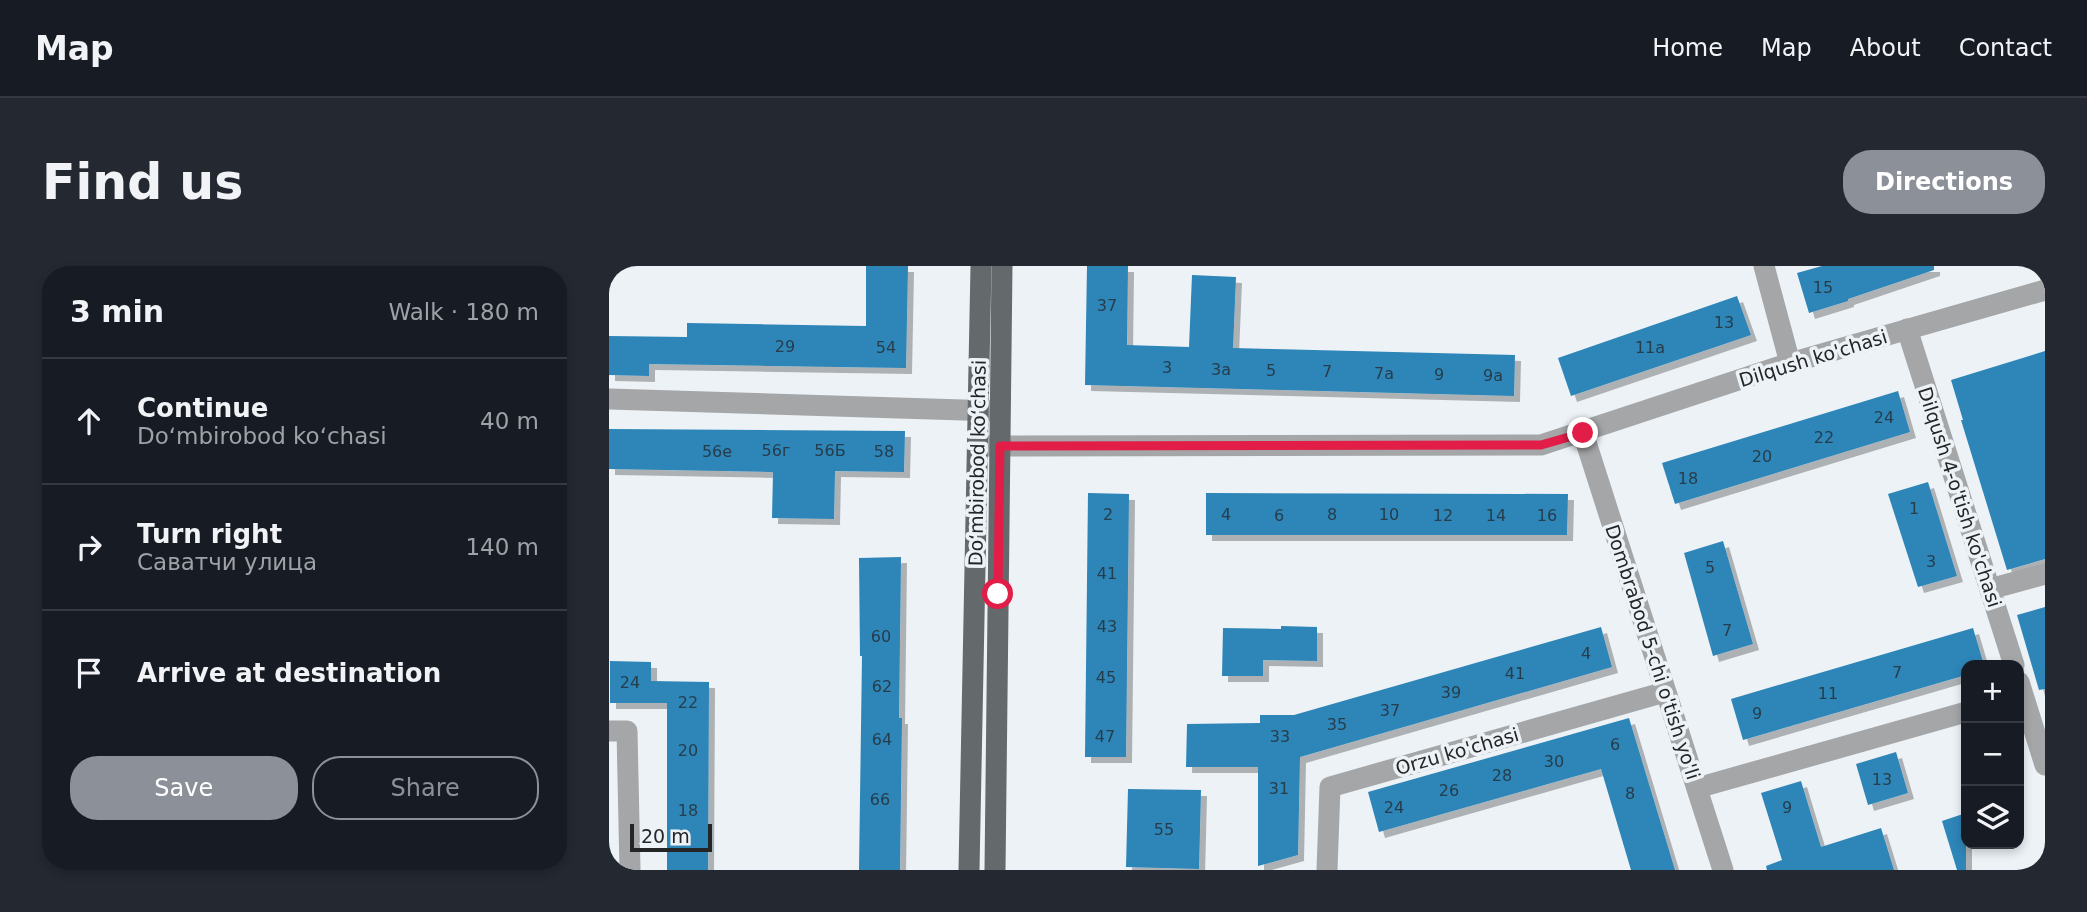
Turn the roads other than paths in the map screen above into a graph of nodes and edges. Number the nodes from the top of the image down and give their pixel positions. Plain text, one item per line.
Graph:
1 (981, 266) edge
2 (1002, 266) edge
3 (1764, 266) edge
4 (2045, 290) edge
5 (1907, 329) junction
6 (1790, 363) junction
7 (609, 399) edge
8 (979, 410) junction
9 (1000, 411) junction
10 (1583, 433) junction
11 (978, 446) junction
12 (1000, 446) junction
13 (2045, 575) edge
14 (1990, 589) junction
15 (2012, 660) edge
16 (1665, 692) junction
17 (2024, 704) edge
18 (1961, 713) edge
19 (609, 732) edge
20 (2045, 765) edge
21 (1697, 788) junction
22 (630, 870) edge
23 (969, 870) edge
24 (995, 870) edge
25 (1327, 870) edge
26 (1723, 870) edge

1 - 8 main road, Doʻmbirobod koʻchasi
2 - 9 main road, Doʻmbirobod koʻchasi
3 - 6 street
4 - 5 street, Dilqush ko'chasi
5 - 6 street, Dilqush ko'chasi
5 - 14 street, Dilqush 4-o'tish ko'chasi
6 - 10 street, Dilqush ko'chasi
7 - 8 street
8 - 9 street
8 - 11 main road, Doʻmbirobod koʻchasi
9 - 12 main road, Doʻmbirobod koʻchasi
10 - 12 street, Dilqush ko'chasi
10 - 16 street, Dombrabod 5-chi o'tish yo'li
11 - 12 street, Dilqush ko'chasi
11 - 23 main road, Doʻmbirobod koʻchasi
12 - 24 main road, Doʻmbirobod koʻchasi
13 - 14 street
14 - 15 street, Dilqush 4-o'tish ko'chasi
16 - 21 street, Dombrabod 5-chi o'tish yo'li
16 - 25 street, Orzu ko'chasi
17 - 20 street
18 - 21 street
19 - 22 street
21 - 26 street, Dombrabod 5-chi o'tish yo'li

